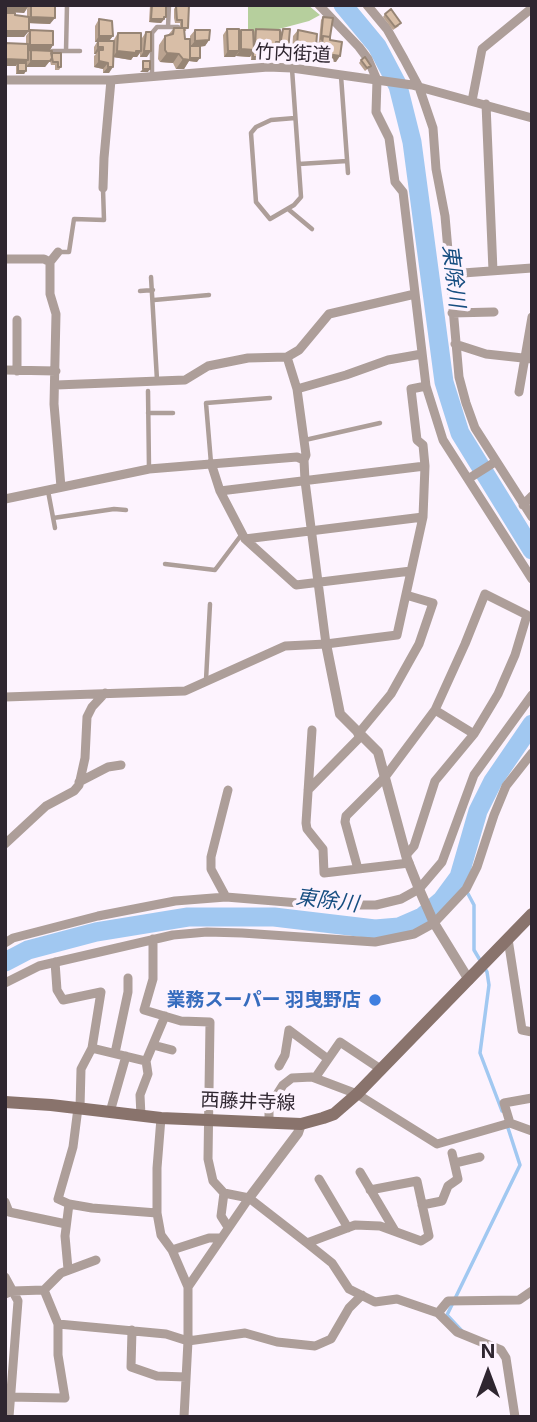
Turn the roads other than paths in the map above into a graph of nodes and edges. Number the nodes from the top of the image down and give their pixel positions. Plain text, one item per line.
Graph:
1 (67, 5) edge
2 (169, 5) edge
3 (319, 5) edge
4 (367, 5) edge
5 (532, 7) edge
6 (168, 27) junction
7 (178, 27) edge
8 (52, 51) edge
9 (66, 51) junction
10 (80, 51) dead end
11 (292, 68) junction
12 (341, 75) junction
13 (152, 76) junction
14 (111, 79) junction
15 (5, 80) edge
16 (380, 81) junction
17 (415, 86) junction
18 (472, 101) junction
19 (486, 104) junction
20 (295, 118) junction
21 (532, 118) edge
22 (347, 161) junction
23 (299, 164) junction
24 (348, 173) dead end
25 (103, 188) joint
26 (288, 209) junction
27 (312, 229) dead end
28 (58, 252) joint
29 (5, 259) edge
30 (50, 262) junction
31 (532, 268) edge
32 (492, 271) junction
33 (449, 274) junction
34 (151, 276) dead end
35 (153, 290) junction
36 (140, 291) dead end
37 (415, 294) junction
38 (209, 295) dead end
39 (154, 300) junction
40 (494, 312) dead end
41 (452, 313) junction
42 (532, 317) edge
43 (17, 320) dead end
44 (455, 344) junction
45 (422, 355) junction
46 (287, 357) junction
47 (528, 359) edge
48 (5, 370) edge
49 (17, 371) junction
50 (56, 371) junction
51 (157, 381) junction
52 (56, 385) junction
53 (426, 386) junction
54 (297, 389) junction
55 (148, 390) dead end
56 (519, 392) dead end
57 (270, 398) dead end
58 (173, 413) dead end
59 (148, 414) junction
60 (380, 423) dead end
61 (304, 440) junction
62 (304, 460) junction
63 (211, 463) junction
64 (493, 463) junction
65 (425, 466) junction
66 (149, 469) junction
67 (470, 478) junction
68 (306, 481) junction
69 (61, 487) junction
70 (48, 490) junction
71 (220, 491) junction
72 (532, 496) edge
73 (5, 499) edge
74 (523, 505) junction
75 (126, 510) dead end
76 (423, 517) junction
77 (532, 517) edge
78 (53, 518) junction
79 (55, 528) dead end
80 (312, 533) junction
81 (244, 537) junction
82 (164, 564) dead end
83 (411, 571) junction
84 (532, 579) edge
85 (318, 582) junction
86 (406, 595) junction
87 (210, 604) dead end
88 (327, 644) junction
89 (206, 681) junction
90 (105, 693) junction
91 (532, 695) edge
92 (5, 697) edge
93 (435, 710) junction
94 (312, 730) dead end
95 (474, 734) junction
96 (360, 735) junction
97 (532, 753) edge
98 (121, 765) dead end
99 (384, 776) junction
100 (79, 782) junction
101 (228, 790) dead end
102 (308, 790) junction
103 (5, 844) edge
104 (407, 859) junction
105 (358, 869) junction
106 (419, 890) junction
107 (226, 897) junction
108 (532, 914) edge
109 (434, 923) junction
110 (153, 939) junction
111 (508, 939) junction
112 (5, 943) edge
113 (54, 962) junction
114 (128, 978) dead end
115 (469, 980) junction
116 (5, 983) edge
117 (165, 1016) junction
118 (532, 1032) edge
119 (153, 1045) junction
120 (92, 1048) junction
121 (172, 1050) dead end
122 (115, 1053) junction
123 (126, 1056) junction
124 (328, 1059) junction
125 (146, 1061) junction
126 (279, 1066) dead end
127 (382, 1070) junction
128 (315, 1078) junction
129 (357, 1094) junction
130 (532, 1098) edge
131 (5, 1102) edge
132 (79, 1108) junction
133 (110, 1112) junction
134 (141, 1116) junction
135 (161, 1118) junction
136 (208, 1120) junction
137 (269, 1123) junction
138 (510, 1123) junction
139 (302, 1124) junction
140 (532, 1131) edge
141 (480, 1157) dead end
142 (360, 1172) dead end
143 (319, 1178) dead end
144 (370, 1190) junction
145 (223, 1194) junction
146 (249, 1198) junction
147 (5, 1202) edge
148 (69, 1204) junction
149 (422, 1205) junction
150 (157, 1213) junction
151 (66, 1224) junction
152 (228, 1227) junction
153 (348, 1228) junction
154 (395, 1232) junction
155 (220, 1238) junction
156 (307, 1243) junction
157 (172, 1250) junction
158 (96, 1260) dead end
159 (68, 1269) junction
160 (5, 1277) edge
161 (188, 1287) junction
162 (44, 1290) junction
163 (532, 1291) edge
164 (9, 1292) edge
165 (362, 1295) junction
166 (438, 1313) junction
167 (58, 1324) junction
168 (132, 1330) junction
169 (188, 1341) junction
170 (186, 1377) junction
171 (8, 1397) edge
172 (9, 1417) edge
173 (184, 1417) edge
174 (514, 1417) edge

1 - 9 lane
2 - 6 lane
3 - 16 street
4 - 17 street
5 - 18 street
6 - 7 lane
6 - 13 lane
8 - 9 lane
9 - 10 lane
11 - 12 street, 竹内街道
11 - 13 street, 竹内街道
11 - 20 lane
12 - 16 street, 竹内街道
12 - 22 lane
13 - 14 street, 竹内街道
14 - 15 street, 竹内街道
14 - 25 street
16 - 17 street, 竹内街道
16 - 37 street
17 - 18 street, 竹内街道
17 - 33 street
18 - 19 street, 竹内街道
19 - 21 street, 竹内街道
19 - 32 street
20 - 23 lane
20 - 26 lane
22 - 23 lane
22 - 24 lane
23 - 26 lane
25 - 28 lane
26 - 27 lane
28 - 30 street
29 - 30 street
30 - 50 street
31 - 32 street
32 - 33 street
33 - 41 street
34 - 35 lane
35 - 36 lane
35 - 39 lane
37 - 45 street
37 - 46 street
38 - 39 lane
39 - 51 lane
40 - 41 street
41 - 44 street
42 - 47 street
43 - 49 street
44 - 47 street
44 - 64 street
45 - 53 street
45 - 54 street
46 - 51 street
46 - 54 street
47 - 56 street
48 - 49 street
49 - 50 street
50 - 52 street
51 - 52 street
52 - 69 street
53 - 65 street
53 - 67 street
54 - 61 street
55 - 59 lane
57 - 63 lane
58 - 59 lane
59 - 66 lane
60 - 61 lane
61 - 62 street
62 - 63 street
62 - 68 street
63 - 66 street
63 - 71 street
64 - 67 street
64 - 74 street
65 - 68 street
65 - 76 street
66 - 69 street
67 - 84 street
68 - 71 street
68 - 80 street
69 - 70 street
70 - 73 street
70 - 78 lane
71 - 81 street
72 - 74 street
74 - 77 street
75 - 78 lane
76 - 80 street
76 - 83 street
78 - 79 lane
80 - 81 street
80 - 85 street
81 - 82 lane
81 - 85 street
83 - 85 street
83 - 86 street
85 - 88 street
86 - 88 street
86 - 96 street
87 - 89 lane
88 - 89 street
88 - 96 street
89 - 90 street
90 - 92 street
90 - 100 street
91 - 106 street
93 - 95 street
93 - 95 street
93 - 99 street
94 - 102 street
95 - 104 street
96 - 99 street
96 - 102 street
97 - 109 street
98 - 100 street
99 - 104 street
99 - 105 street
100 - 103 street
101 - 107 street
102 - 105 street
104 - 105 street
104 - 106 street
106 - 107 street
106 - 109 street
107 - 112 street
108 - 111 main road, 西藤井寺線
109 - 110 street
109 - 115 street
110 - 113 street
110 - 117 street
111 - 115 main road, 西藤井寺線
111 - 118 street
113 - 116 street
113 - 120 street
114 - 122 street
115 - 127 main road, 西藤井寺線
117 - 119 street
117 - 136 street
119 - 121 street
119 - 125 street
120 - 122 street
120 - 132 street
122 - 123 street
123 - 125 street
123 - 133 street
124 - 126 street
124 - 127 street
124 - 128 street
125 - 134 street
127 - 129 main road, 西藤井寺線
128 - 129 street
128 - 137 street
129 - 138 street
129 - 139 main road, 西藤井寺線
130 - 138 street
131 - 132 main road, 西藤井寺線
132 - 133 main road, 西藤井寺線
132 - 148 street
133 - 134 main road, 西藤井寺線
134 - 135 main road, 西藤井寺線
135 - 136 main road, 西藤井寺線
135 - 150 street
136 - 137 main road, 西藤井寺線
136 - 145 street
137 - 139 main road, 西藤井寺線
138 - 140 street
139 - 146 street
141 - 149 street
142 - 144 street
143 - 153 street
144 - 149 street
144 - 154 street
145 - 146 street
145 - 152 street
146 - 152 street
146 - 156 street
147 - 151 street
148 - 150 street
148 - 151 street
149 - 154 street
150 - 157 street
151 - 159 street
152 - 155 street
153 - 154 street
153 - 156 street
155 - 157 street
155 - 161 street
156 - 165 street
157 - 161 street
158 - 159 street
159 - 162 street
160 - 164 street
161 - 169 street
162 - 164 street
162 - 167 street
163 - 166 street
164 - 171 street
165 - 166 street
165 - 169 street
166 - 174 street
167 - 168 street
167 - 171 street
168 - 169 street
168 - 170 street
169 - 170 street
170 - 173 street
171 - 172 street

